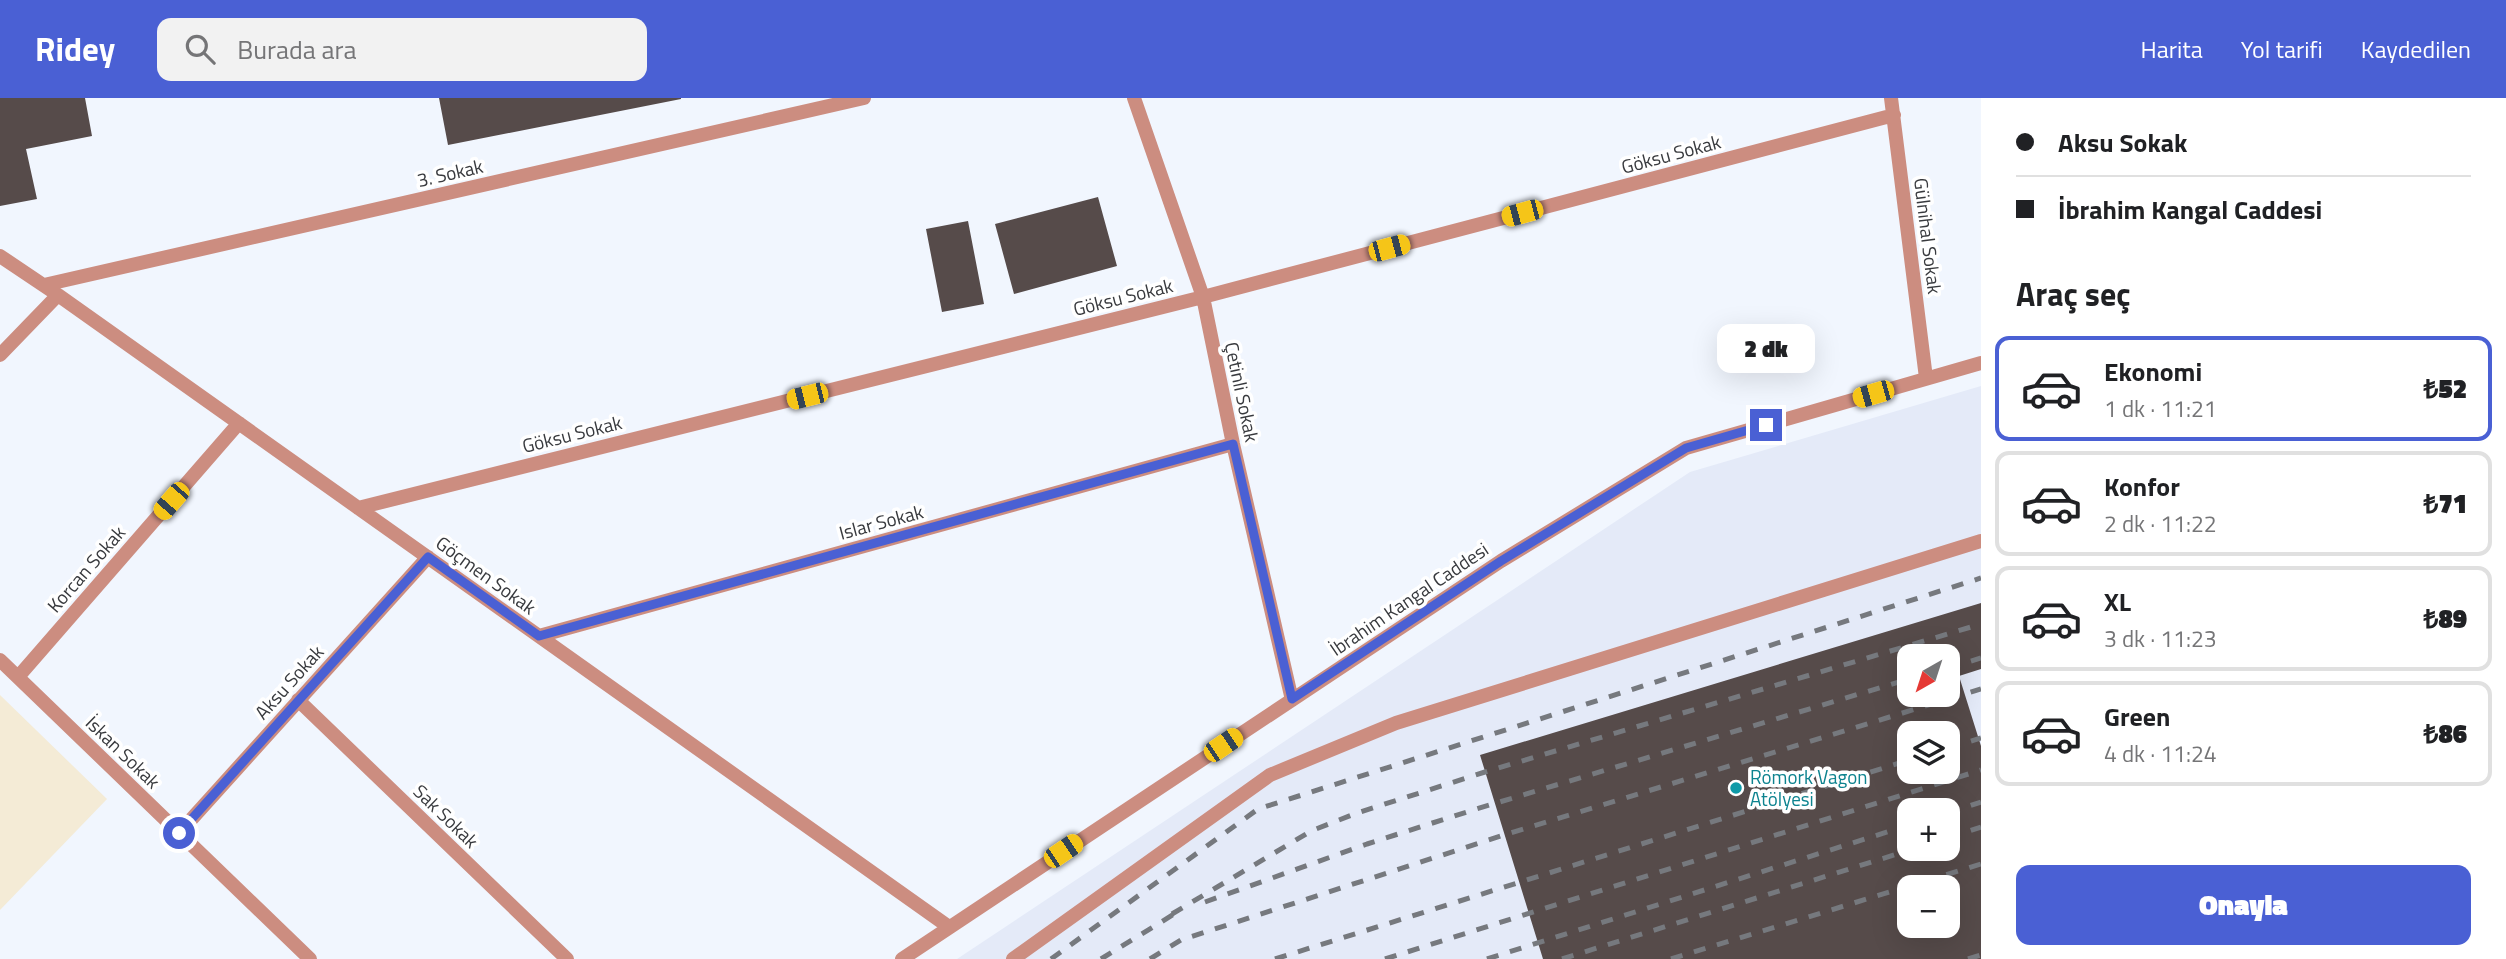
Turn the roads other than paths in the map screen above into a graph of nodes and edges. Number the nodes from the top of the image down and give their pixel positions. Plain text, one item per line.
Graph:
1 (864, 98) edge
2 (1134, 98) edge
3 (1892, 98) edge
4 (1894, 115) junction
5 (0, 256) edge
6 (44, 285) junction
7 (58, 295) junction
8 (1203, 297) junction
9 (0, 355) edge
10 (1981, 363) edge
11 (1926, 379) junction
12 (239, 423) junction
13 (1233, 444) junction
14 (358, 508) junction
15 (1981, 541) edge
16 (428, 557) junction
17 (539, 636) junction
18 (0, 660) edge
19 (18, 677) junction
20 (1292, 699) junction
21 (299, 700) junction
22 (179, 833) junction
23 (949, 927) junction
24 (310, 959) edge
25 (568, 959) edge
26 (902, 959) edge
27 (1013, 959) edge

1 - 6 street, 3. Sokak
2 - 8 street, Çetinli Sokak
3 - 4 street, Gülnihal Sokak
4 - 8 street, Göksu Sokak
4 - 11 street, Gülnihal Sokak
5 - 6 street, Göçmen Sokak
6 - 7 street, Göçmen Sokak
7 - 9 street
7 - 12 street, Göçmen Sokak
8 - 13 street, Çetinli Sokak
8 - 14 street, Göksu Sokak
10 - 11 street, İbrahim Kangal Caddesi
11 - 20 street, İbrahim Kangal Caddesi
12 - 14 street, Göçmen Sokak
12 - 19 street, Korcan Sokak
13 - 17 street, Islar Sokak
13 - 20 street, Çetinli Sokak
14 - 16 street, Göçmen Sokak
15 - 27 street
16 - 17 street, Göçmen Sokak
16 - 21 street, Aksu Sokak
17 - 23 street, Göçmen Sokak
18 - 19 street, İskan Sokak
19 - 22 street, İskan Sokak
20 - 23 street, İbrahim Kangal Caddesi
21 - 22 street, Aksu Sokak
21 - 25 street, Sak Sokak
22 - 24 street, İskan Sokak
23 - 26 street, İbrahim Kangal Caddesi

